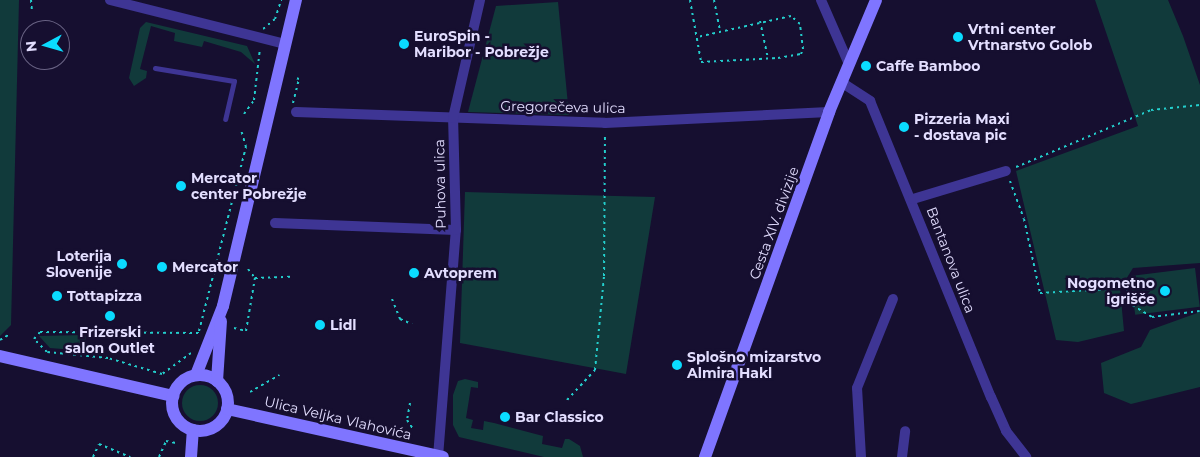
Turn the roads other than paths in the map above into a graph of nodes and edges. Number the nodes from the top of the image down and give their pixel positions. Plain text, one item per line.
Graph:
1 (110, 0) edge
2 (296, 0) edge
3 (480, 0) edge
4 (821, 0) edge
5 (876, 0) edge
6 (285, 44) junction
7 (849, 64) junction
8 (155, 68) dead end
9 (841, 82) junction
10 (296, 112) road end
11 (829, 112) junction
12 (453, 118) junction
13 (225, 119) dead end
14 (1006, 171) road end
15 (913, 199) junction
16 (276, 223) dead end
17 (456, 230) junction
18 (893, 299) dead end
19 (222, 306) junction
20 (0, 356) edge
21 (196, 375) junction
22 (217, 382) junction
23 (173, 396) junction
24 (227, 409) junction
25 (193, 430) junction
26 (905, 431) dead end
27 (191, 457) edge
28 (439, 457) edge
29 (705, 457) edge
30 (861, 457) edge
31 (902, 457) edge
32 (1026, 457) edge

1 - 6 street
2 - 6 street
3 - 12 street, Puhova ulica
4 - 7 street
5 - 7 street, Cesta XIV. divizije
6 - 19 street
7 - 9 street, Cesta XIV. divizije
8 - 13 lane
9 - 11 street, Cesta XIV. divizije
9 - 15 street, Bantanova ulica
10 - 12 street, Gregorečeva ulica
11 - 12 street, Gregorečeva ulica
11 - 29 street, Cesta XIV. divizije
12 - 17 street, Puhova ulica
14 - 15 street
15 - 32 street, Bantanova ulica
16 - 17 street
17 - 28 street, Puhova ulica
18 - 30 street
19 - 21 street
19 - 22 street
20 - 23 street
21 - 22 street
21 - 23 street
22 - 24 street
23 - 25 street
24 - 25 street
24 - 28 street, Ulica Veljka Vlahovića
25 - 27 street
26 - 31 street

